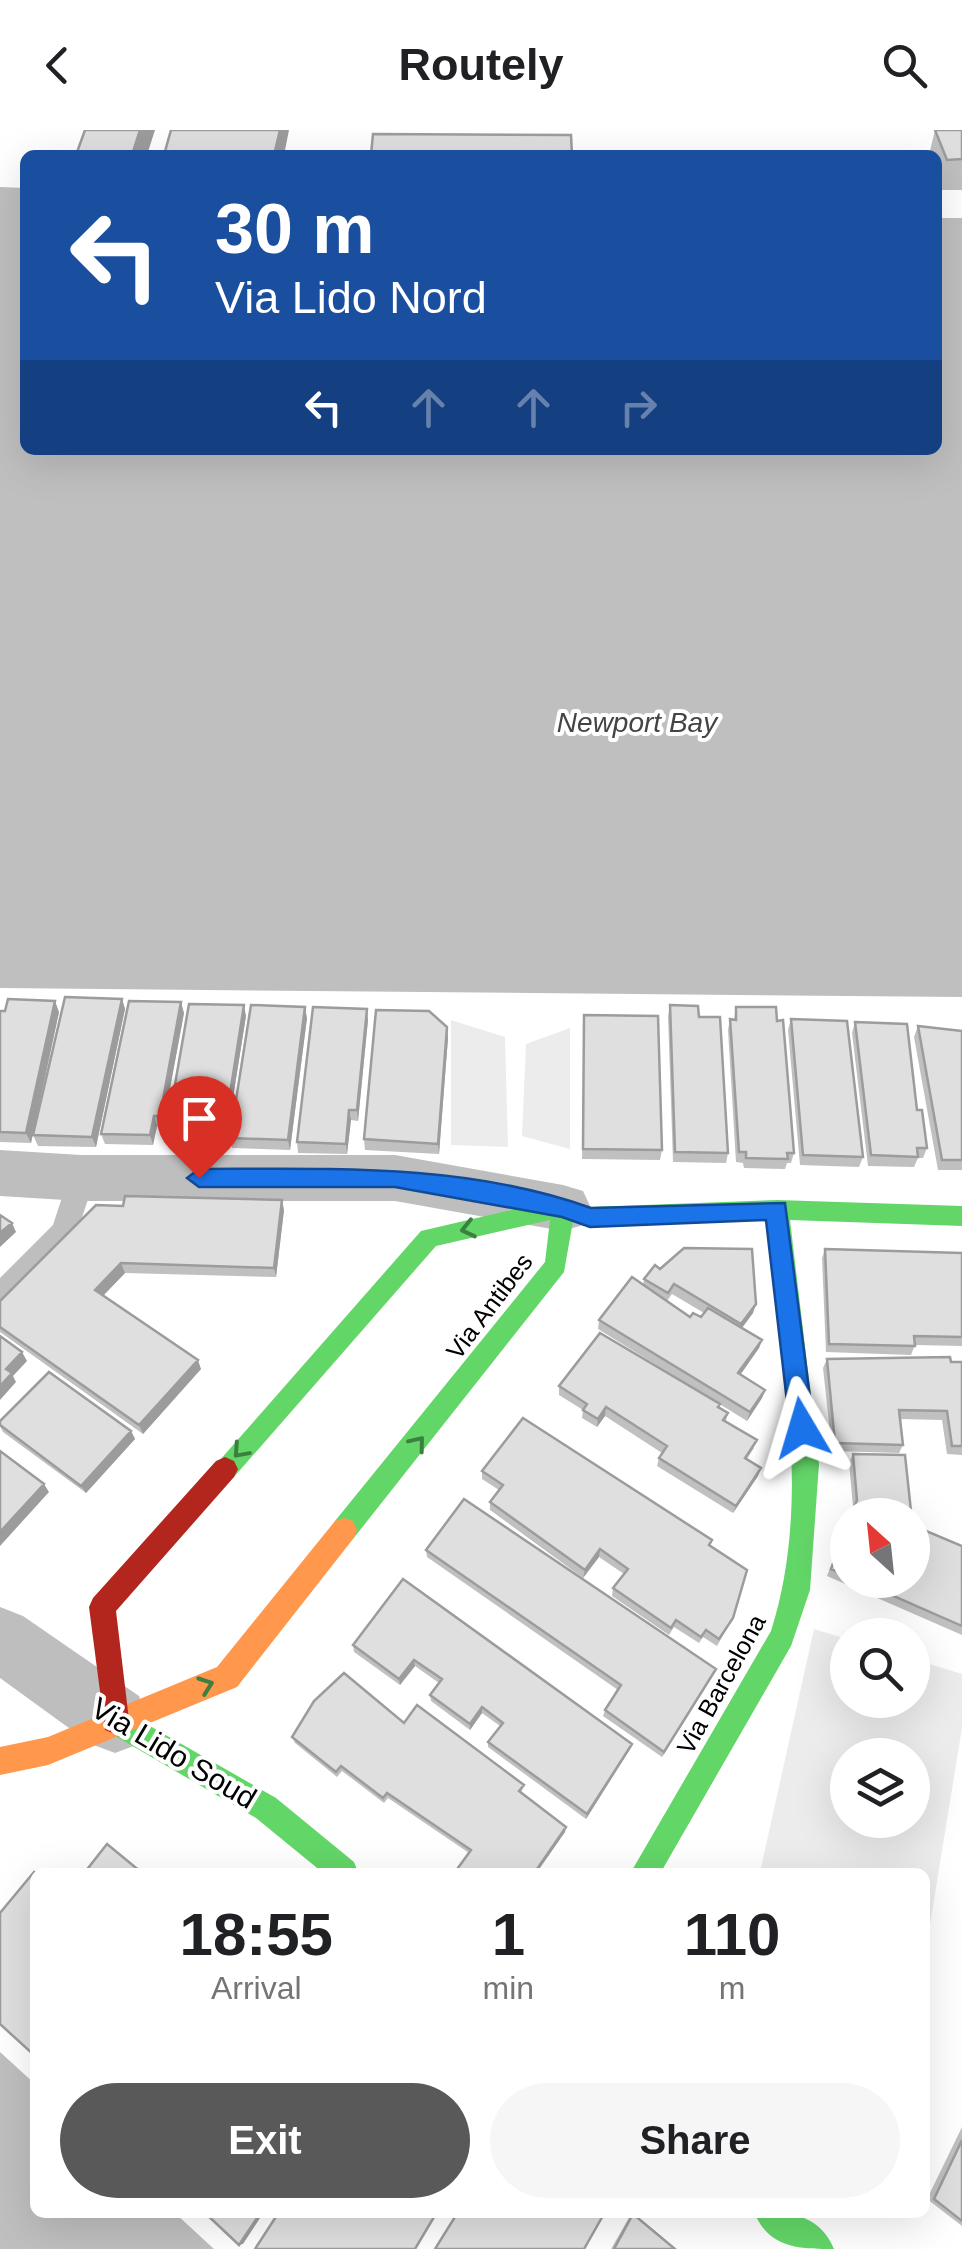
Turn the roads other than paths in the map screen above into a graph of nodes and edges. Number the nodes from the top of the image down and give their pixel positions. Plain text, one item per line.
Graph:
1 (0, 1173) edge
2 (81, 1178) junction
3 (563, 1208) junction
4 (777, 1210) junction
5 (962, 1216) edge
6 (0, 1296) edge
7 (0, 1639) edge
8 (115, 1720) junction
9 (0, 1762) edge
10 (339, 1868) edge
11 (647, 1868) edge
12 (778, 2218) edge
13 (818, 2249) edge

1 - 2 street
2 - 3 street
2 - 6 lane
3 - 4 street
8 -> 3 street, Via Antibes
3 -> 8 street, Via Antibes
4 - 5 street
4 - 11 street, Via Barcelona
7 - 8 street, Via Lido Soud
8 - 9 street
8 - 10 street, Via Lido Soud
12 - 13 street

